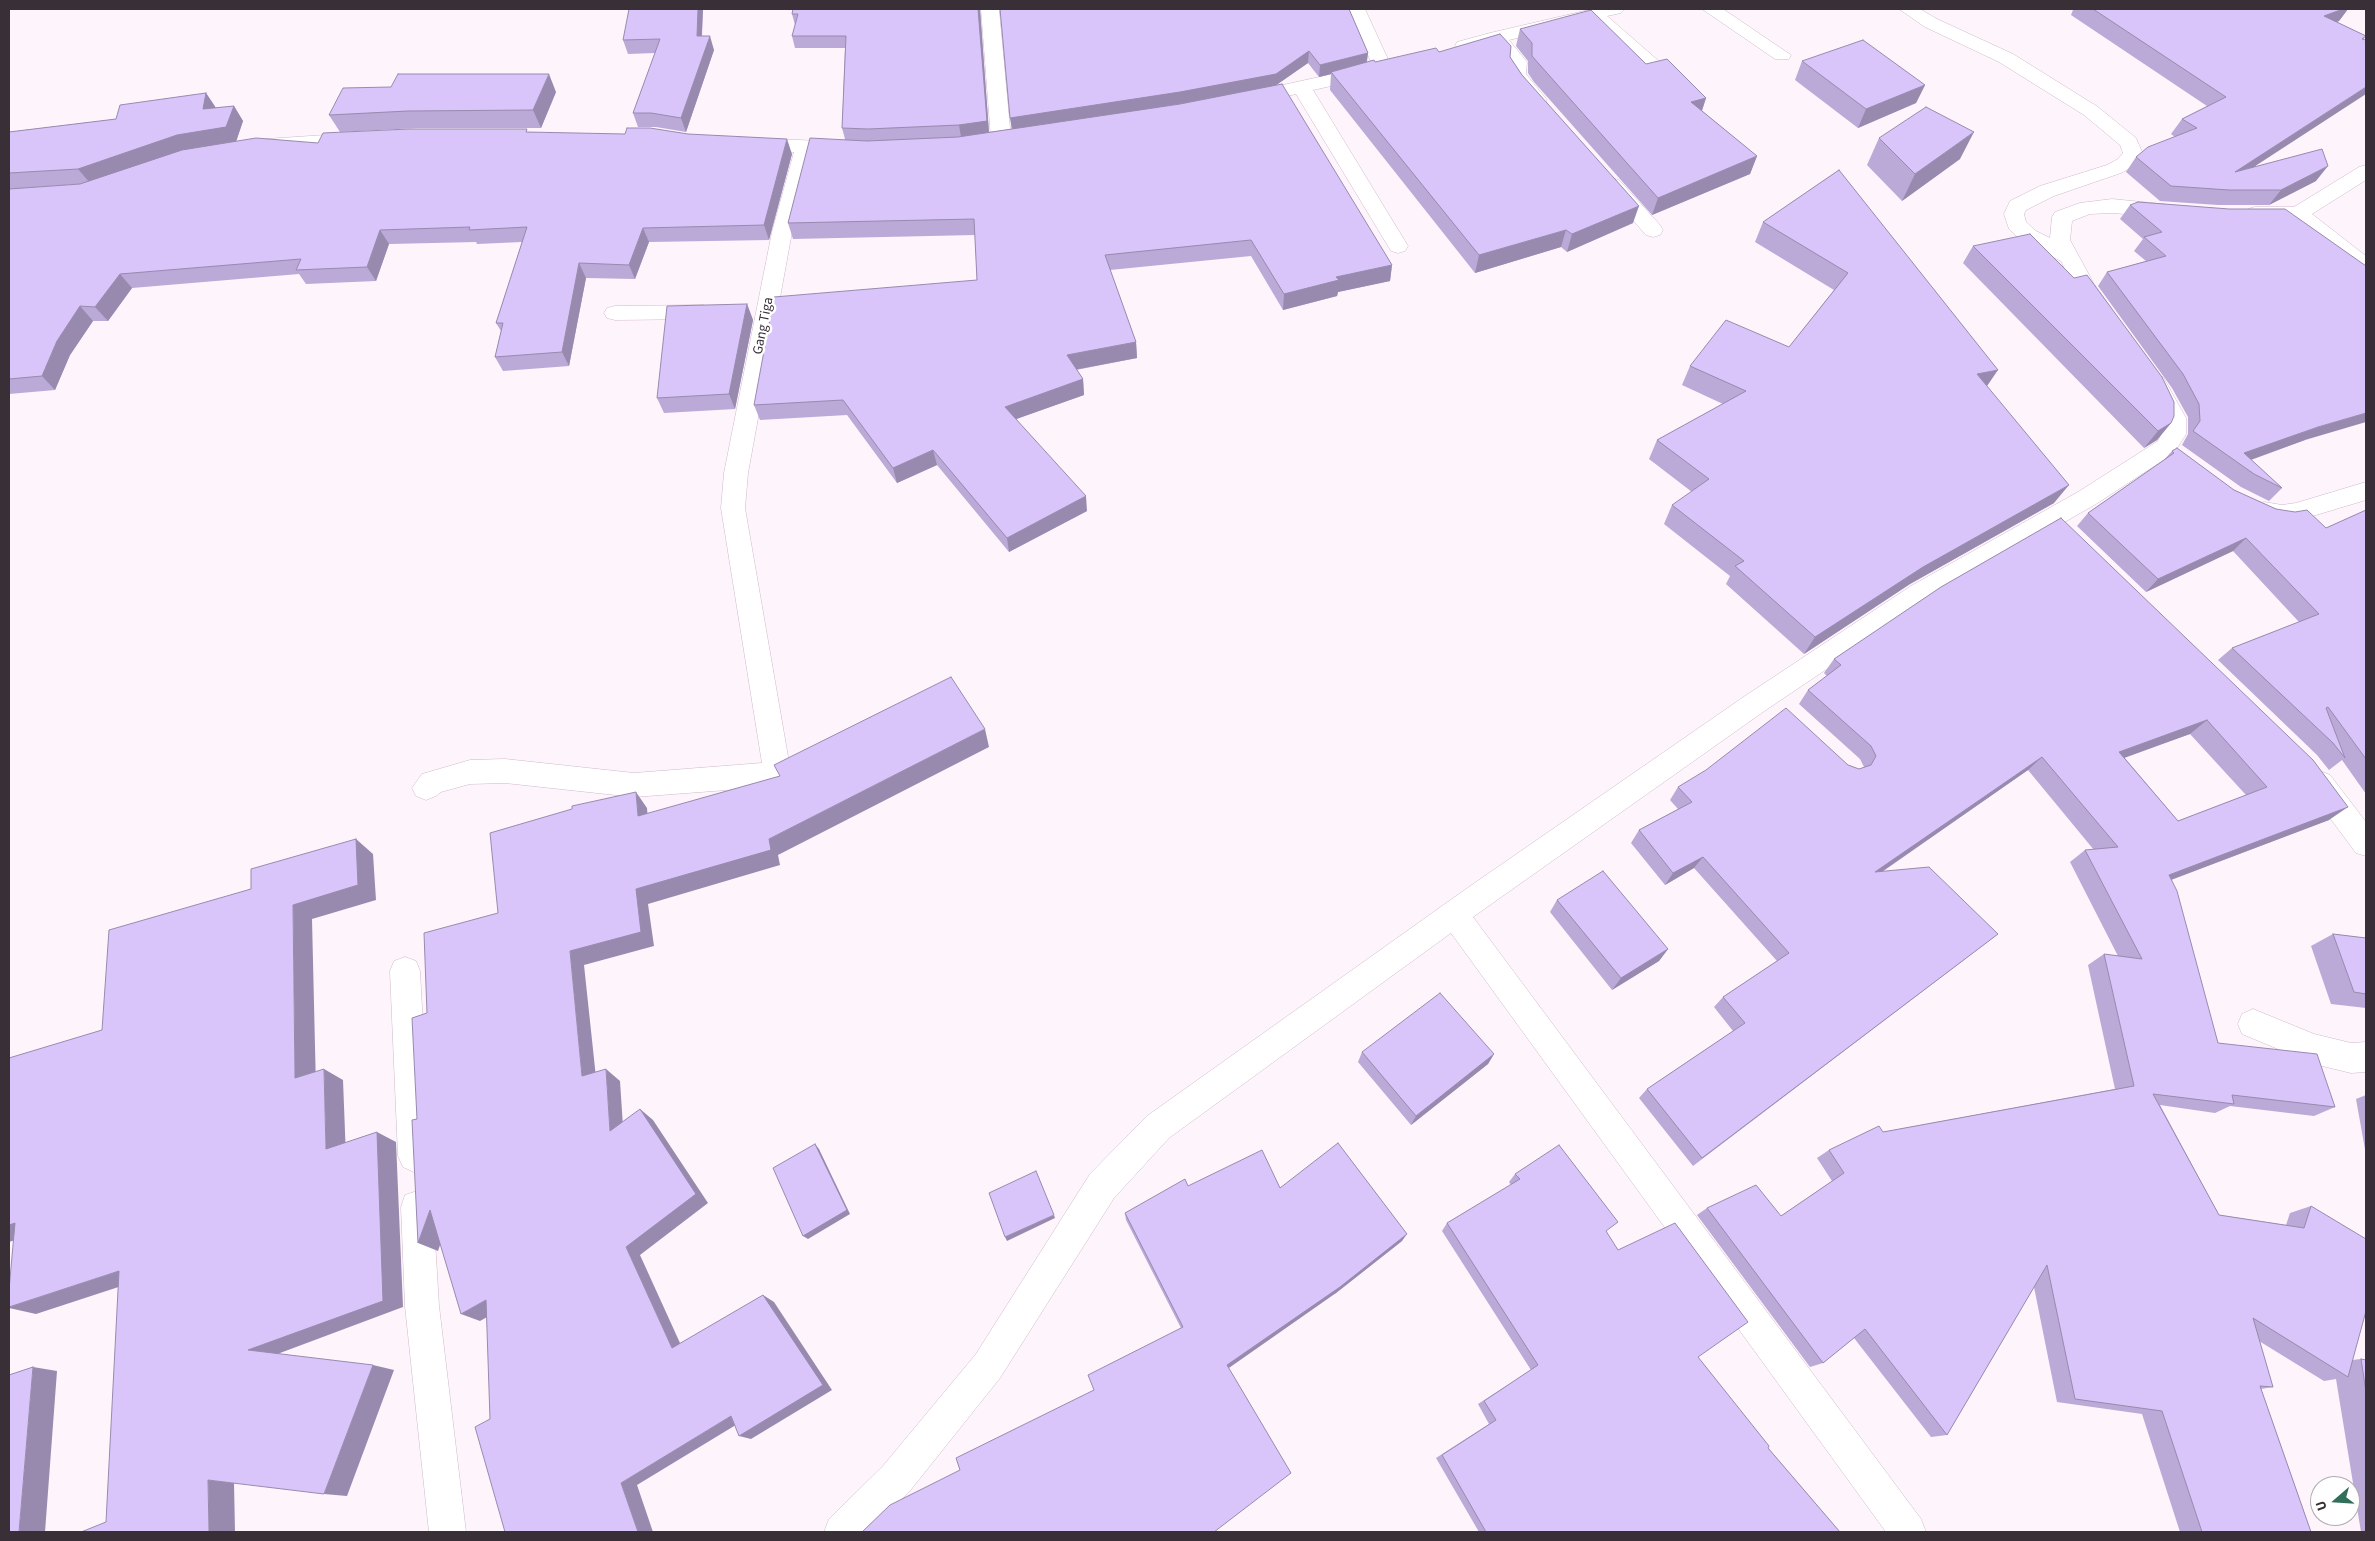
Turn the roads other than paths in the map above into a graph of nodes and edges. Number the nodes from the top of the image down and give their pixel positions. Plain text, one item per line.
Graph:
1 (990, 9) edge
2 (1356, 9) edge
3 (1615, 9) edge
4 (1711, 9) edge
5 (1908, 9) edge
6 (1594, 14) junction
7 (1496, 37) junction
8 (1449, 50) edge
9 (1782, 55) dead end
10 (1402, 63) edge
11 (1654, 67) edge
12 (1383, 68) junction
13 (1302, 88) junction
14 (1236, 101) edge
15 (1550, 113) edge
16 (378, 138) edge
17 (1002, 139) edge
18 (730, 143) edge
19 (251, 147) edge
20 (806, 147) junction
21 (862, 148) edge
22 (1597, 167) edge
23 (2364, 175) edge
24 (2189, 212) edge
25 (2226, 214) edge
26 (2298, 214) junction
27 (1653, 230) dead end
28 (1398, 246) dead end
29 (2068, 256) junction
30 (2366, 266) edge
31 (720, 311) edge
32 (615, 313) dead end
33 (2113, 327) edge
34 (2142, 366) edge
35 (2366, 491) edge
36 (2245, 504) edge
37 (1767, 695) junction
38 (1790, 715) edge
39 (2306, 764) edge
40 (426, 788) dead end
41 (2366, 844) edge
42 (1454, 914) junction
43 (404, 971) dead end
44 (2253, 1024) dead end
45 (2366, 1057) edge
46 (448, 1532) edge
47 (842, 1532) edge
48 (1908, 1532) edge

1 - 17 street
2 - 12 street
3 - 6 street
4 - 9 street
5 - 29 street
6 - 7 street
6 - 11 street
7 - 8 street
7 - 15 street
10 - 12 street
12 - 13 street
13 - 14 street
13 - 28 street
16 - 19 street
18 - 20 street
20 - 21 street
20 - 40 street, Gang Tiga
22 - 27 street
23 - 26 street
24 - 29 street
25 - 26 street
26 - 30 street
29 - 33 street
31 - 32 street
34 - 37 street
35 - 36 street
37 - 38 street
37 - 42 street
39 - 41 street
42 - 47 street
42 - 48 street
43 - 46 street
44 - 45 street

